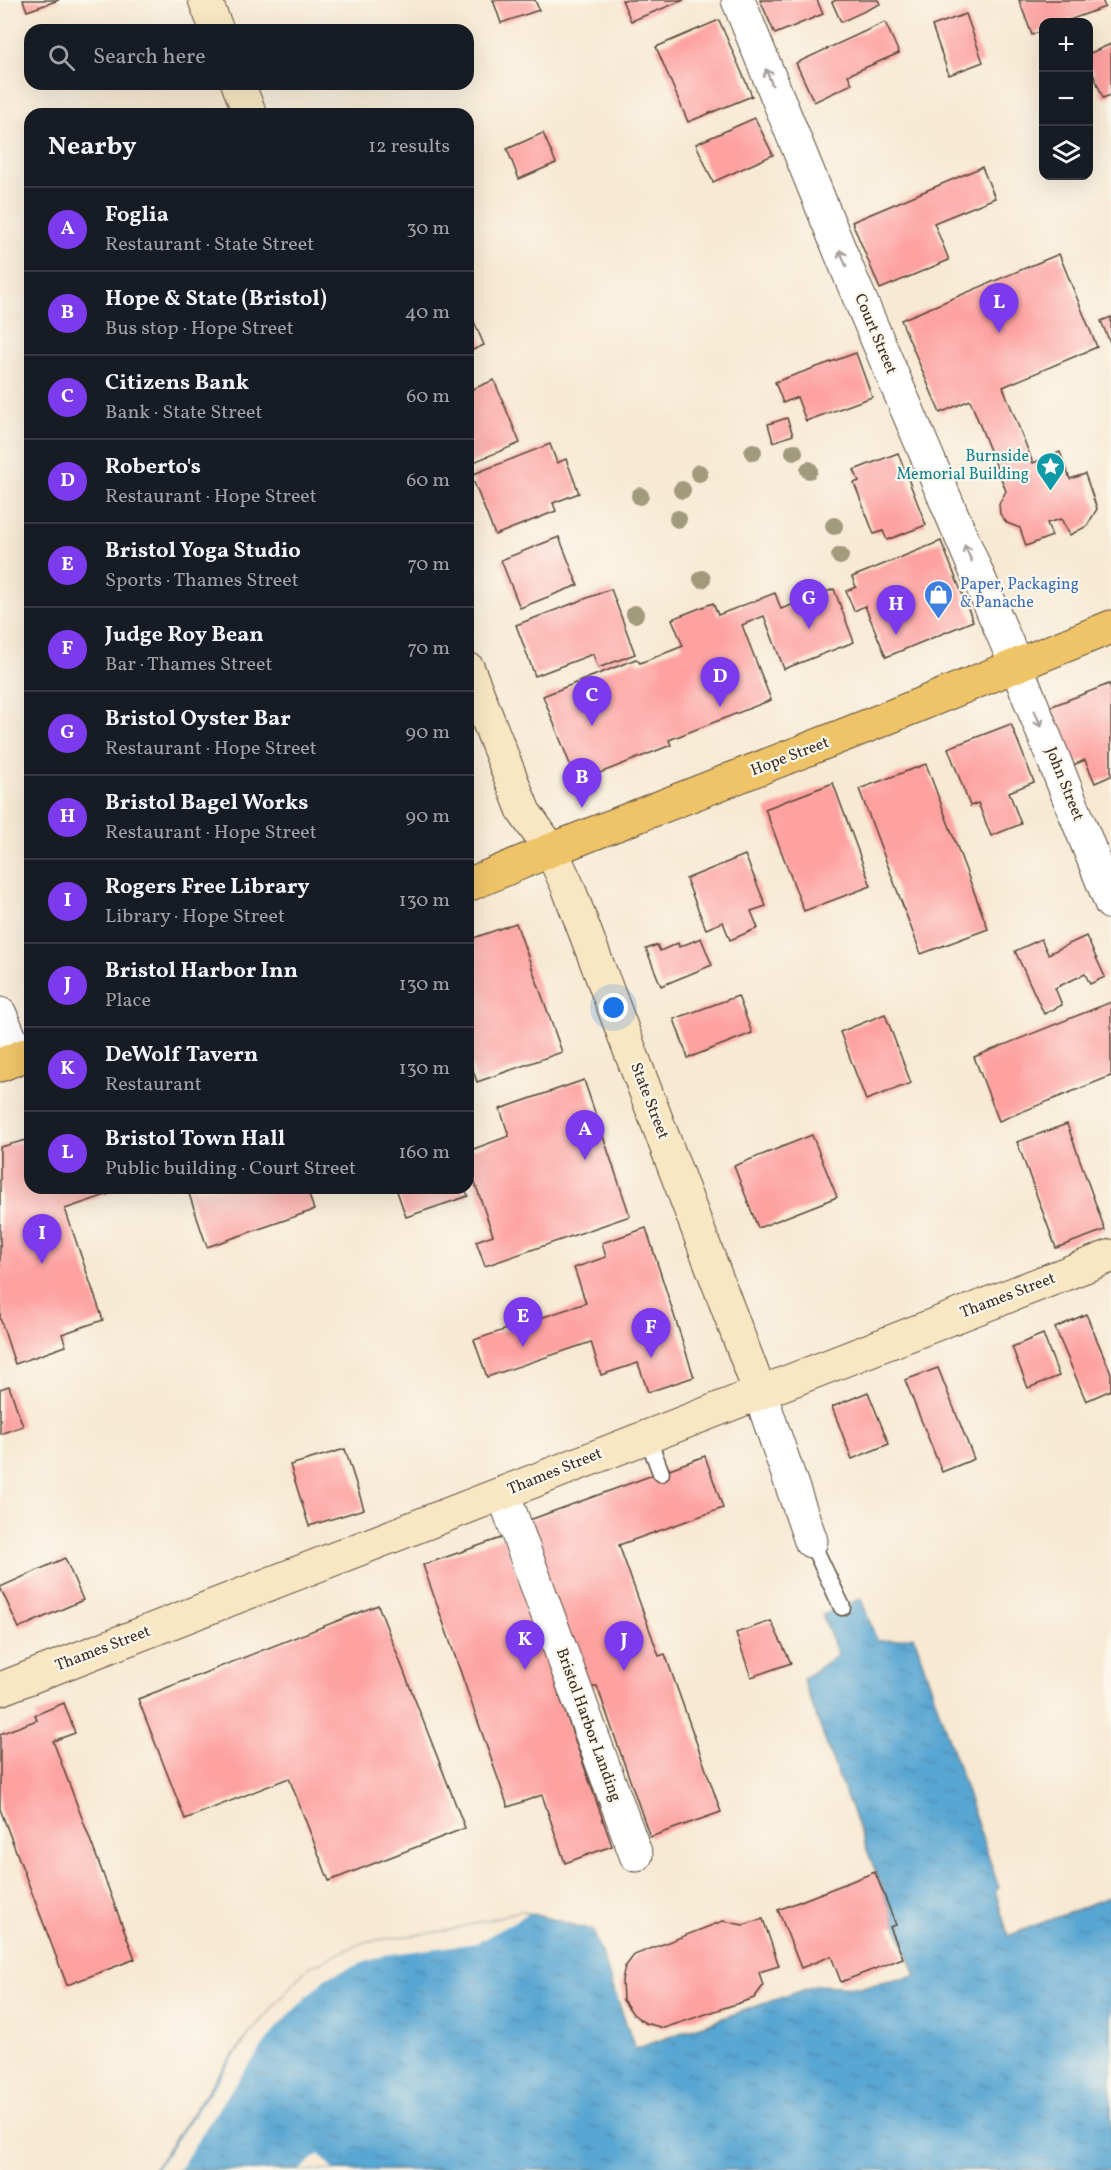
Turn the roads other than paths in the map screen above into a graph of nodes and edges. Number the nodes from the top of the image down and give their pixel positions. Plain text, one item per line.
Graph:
1 (205, 0) edge
2 (738, 0) edge
3 (215, 24) edge
4 (240, 90) edge
5 (248, 108) edge
6 (1111, 627) edge
7 (1016, 665) junction
8 (474, 684) edge
9 (550, 850) junction
10 (474, 882) edge
11 (1111, 903) edge
12 (0, 1014) edge
13 (16, 1058) edge
14 (1111, 1256) edge
15 (760, 1393) junction
16 (647, 1436) junction
17 (661, 1473) dead end
18 (503, 1493) junction
19 (812, 1541) joint
20 (842, 1607) dead end
21 (0, 1689) edge
22 (636, 1855) dead end

1 - 3 street
7 -> 2 street, Court Street
4 - 5 street
6 - 7 main road, Hope Street
7 - 9 main road, Hope Street
7 -> 11 street, John Street
8 - 9 street, State Street
9 - 10 main road, Hope Street
9 - 15 street, State Street
12 - 13 street
14 - 15 street, Thames Street
15 - 16 street, Thames Street
15 - 19 street, State Street
16 - 17 lane
16 - 18 street, Thames Street
18 - 21 street, Thames Street
18 - 22 street, Bristol Harbor Landing
19 - 20 lane

